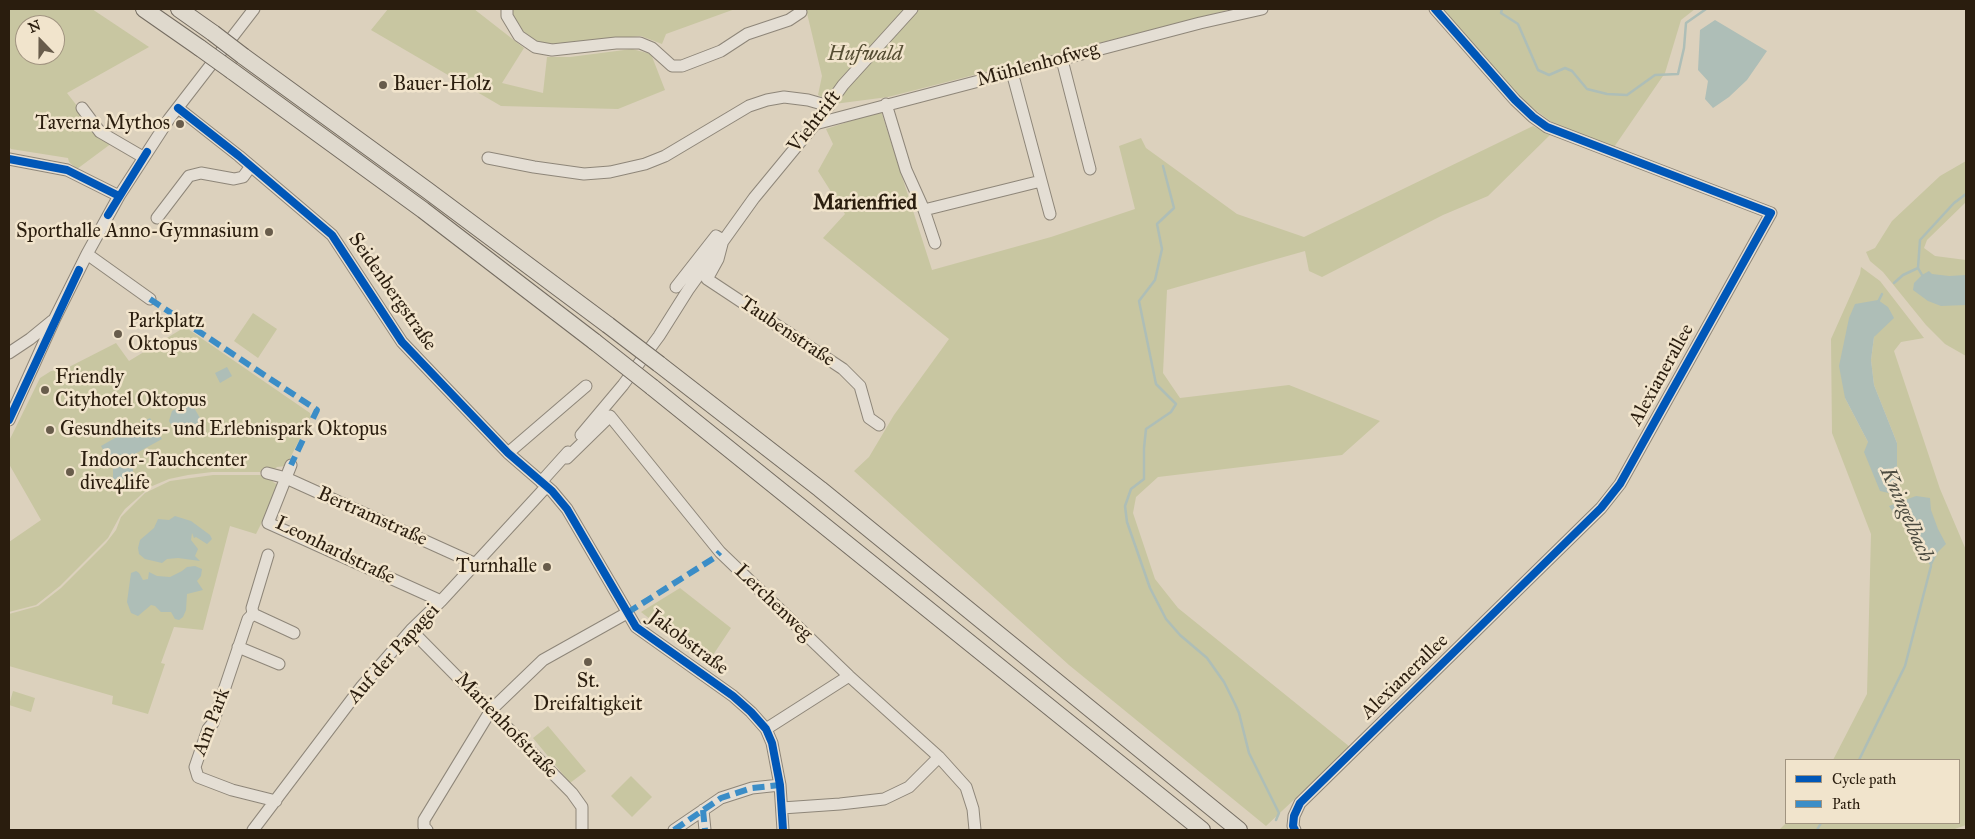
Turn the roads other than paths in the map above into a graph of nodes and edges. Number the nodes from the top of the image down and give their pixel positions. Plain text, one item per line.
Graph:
1 (133, 9) edge
2 (144, 9) edge
3 (179, 9) edge
4 (254, 9) edge
5 (507, 9) edge
6 (912, 9) edge
7 (1262, 9) edge
8 (1435, 9) edge
9 (801, 12) dead end
10 (180, 35) junction
11 (1062, 60) junction
12 (1012, 72) junction
13 (886, 104) junction
14 (829, 106) junction
15 (82, 108) dead end
16 (178, 108) junction
17 (815, 124) junction
18 (143, 157) junction
19 (488, 158) dead end
20 (9, 159) edge
21 (251, 166) junction
22 (1090, 169) dead end
23 (1041, 181) junction
24 (119, 196) junction
25 (924, 210) junction
26 (1050, 214) dead end
27 (157, 218) dead end
28 (723, 240) junction
29 (935, 243) dead end
30 (87, 254) junction
31 (676, 287) dead end
32 (150, 299) dead end
33 (55, 318) junction
34 (9, 353) edge
35 (36, 360) junction
36 (623, 384) joint
37 (586, 386) dead end
38 (9, 420) edge
39 (879, 425) dead end
40 (508, 452) junction
41 (564, 457) junction
42 (291, 465) dead end
43 (266, 473) dead end
44 (286, 478) junction
45 (544, 485) junction
46 (268, 555) dead end
47 (476, 564) junction
48 (442, 601) junction
49 (253, 614) junction
50 (627, 614) junction
51 (411, 630) junction
52 (294, 633) dead end
53 (238, 647) junction
54 (279, 664) dead end
55 (850, 676) junction
56 (491, 710) junction
57 (766, 729) junction
58 (939, 757) junction
59 (780, 785) junction
60 (276, 801) junction
61 (782, 808) junction
62 (703, 810) junction
63 (254, 830) edge
64 (427, 830) edge
65 (582, 830) edge
66 (674, 830) edge
67 (705, 830) edge
68 (784, 830) edge
69 (974, 830) edge
70 (1202, 830) edge
71 (1239, 830) edge
72 (1296, 830) edge

1 - 10 highway
2 - 10 highway
3 - 71 highway, bridge
4 - 16 street
5 - 9 street
6 - 14 street, Viehtrift
7 - 11 street, Mühlenhofweg
8 - 72 street, Alexianerallee
10 - 70 highway, bridge
11 - 12 street, Mühlenhofweg
11 - 22 street
12 - 13 street, Mühlenhofweg
12 - 23 street
13 - 17 street, Mühlenhofweg
13 - 25 street
14 - 17 street, Viehtrift
14 - 19 street
15 - 18 street
16 - 18 street
16 - 21 street, Seidenbergstraße
17 - 28 street, Viehtrift
18 - 24 street
20 - 24 street
21 - 27 street
21 - 40 street, Seidenbergstraße
23 - 25 street
23 - 26 street
24 - 30 street
25 - 29 street
28 - 31 street, Viehtrift
28 - 36 street, Viehtrift
28 - 39 street, Taubenstraße
30 - 32 street
30 - 33 street
33 - 34 street
33 - 35 street
34 - 35 street
35 - 38 street
36 - 41 street, Auf der Papagei
37 - 40 street
40 - 45 street, Seidenbergstraße
41 - 45 street, Auf der Papagei
41 - 55 street, Lerchenweg
42 - 44 street
43 - 44 street, Bertramstraße
44 - 47 street, Bertramstraße
44 - 48 street, Leonhardstraße
45 - 47 street, Auf der Papagei
45 - 50 street, Jakobstraße
46 - 49 street, Am Park
47 - 48 street, Auf der Papagei
48 - 51 street, Auf der Papagei
49 - 52 street
49 - 53 street, Am Park
50 - 56 street
50 - 57 street, Jakobstraße
51 - 56 street, Marienhofstraße
51 - 60 street, Auf der Papagei
53 - 54 street
53 - 60 street, Am Park
55 - 57 street
55 - 58 street, Lerchenweg
56 - 64 street
56 - 65 street, Marienhofstraße
57 - 59 street, Jakobstraße
58 - 61 street
58 - 69 street, Lerchenweg
59 - 61 street, Jakobstraße
59 - 62 street
60 - 63 street, Auf der Papagei
61 - 68 street, Jakobstraße
62 - 66 street
62 - 67 street

